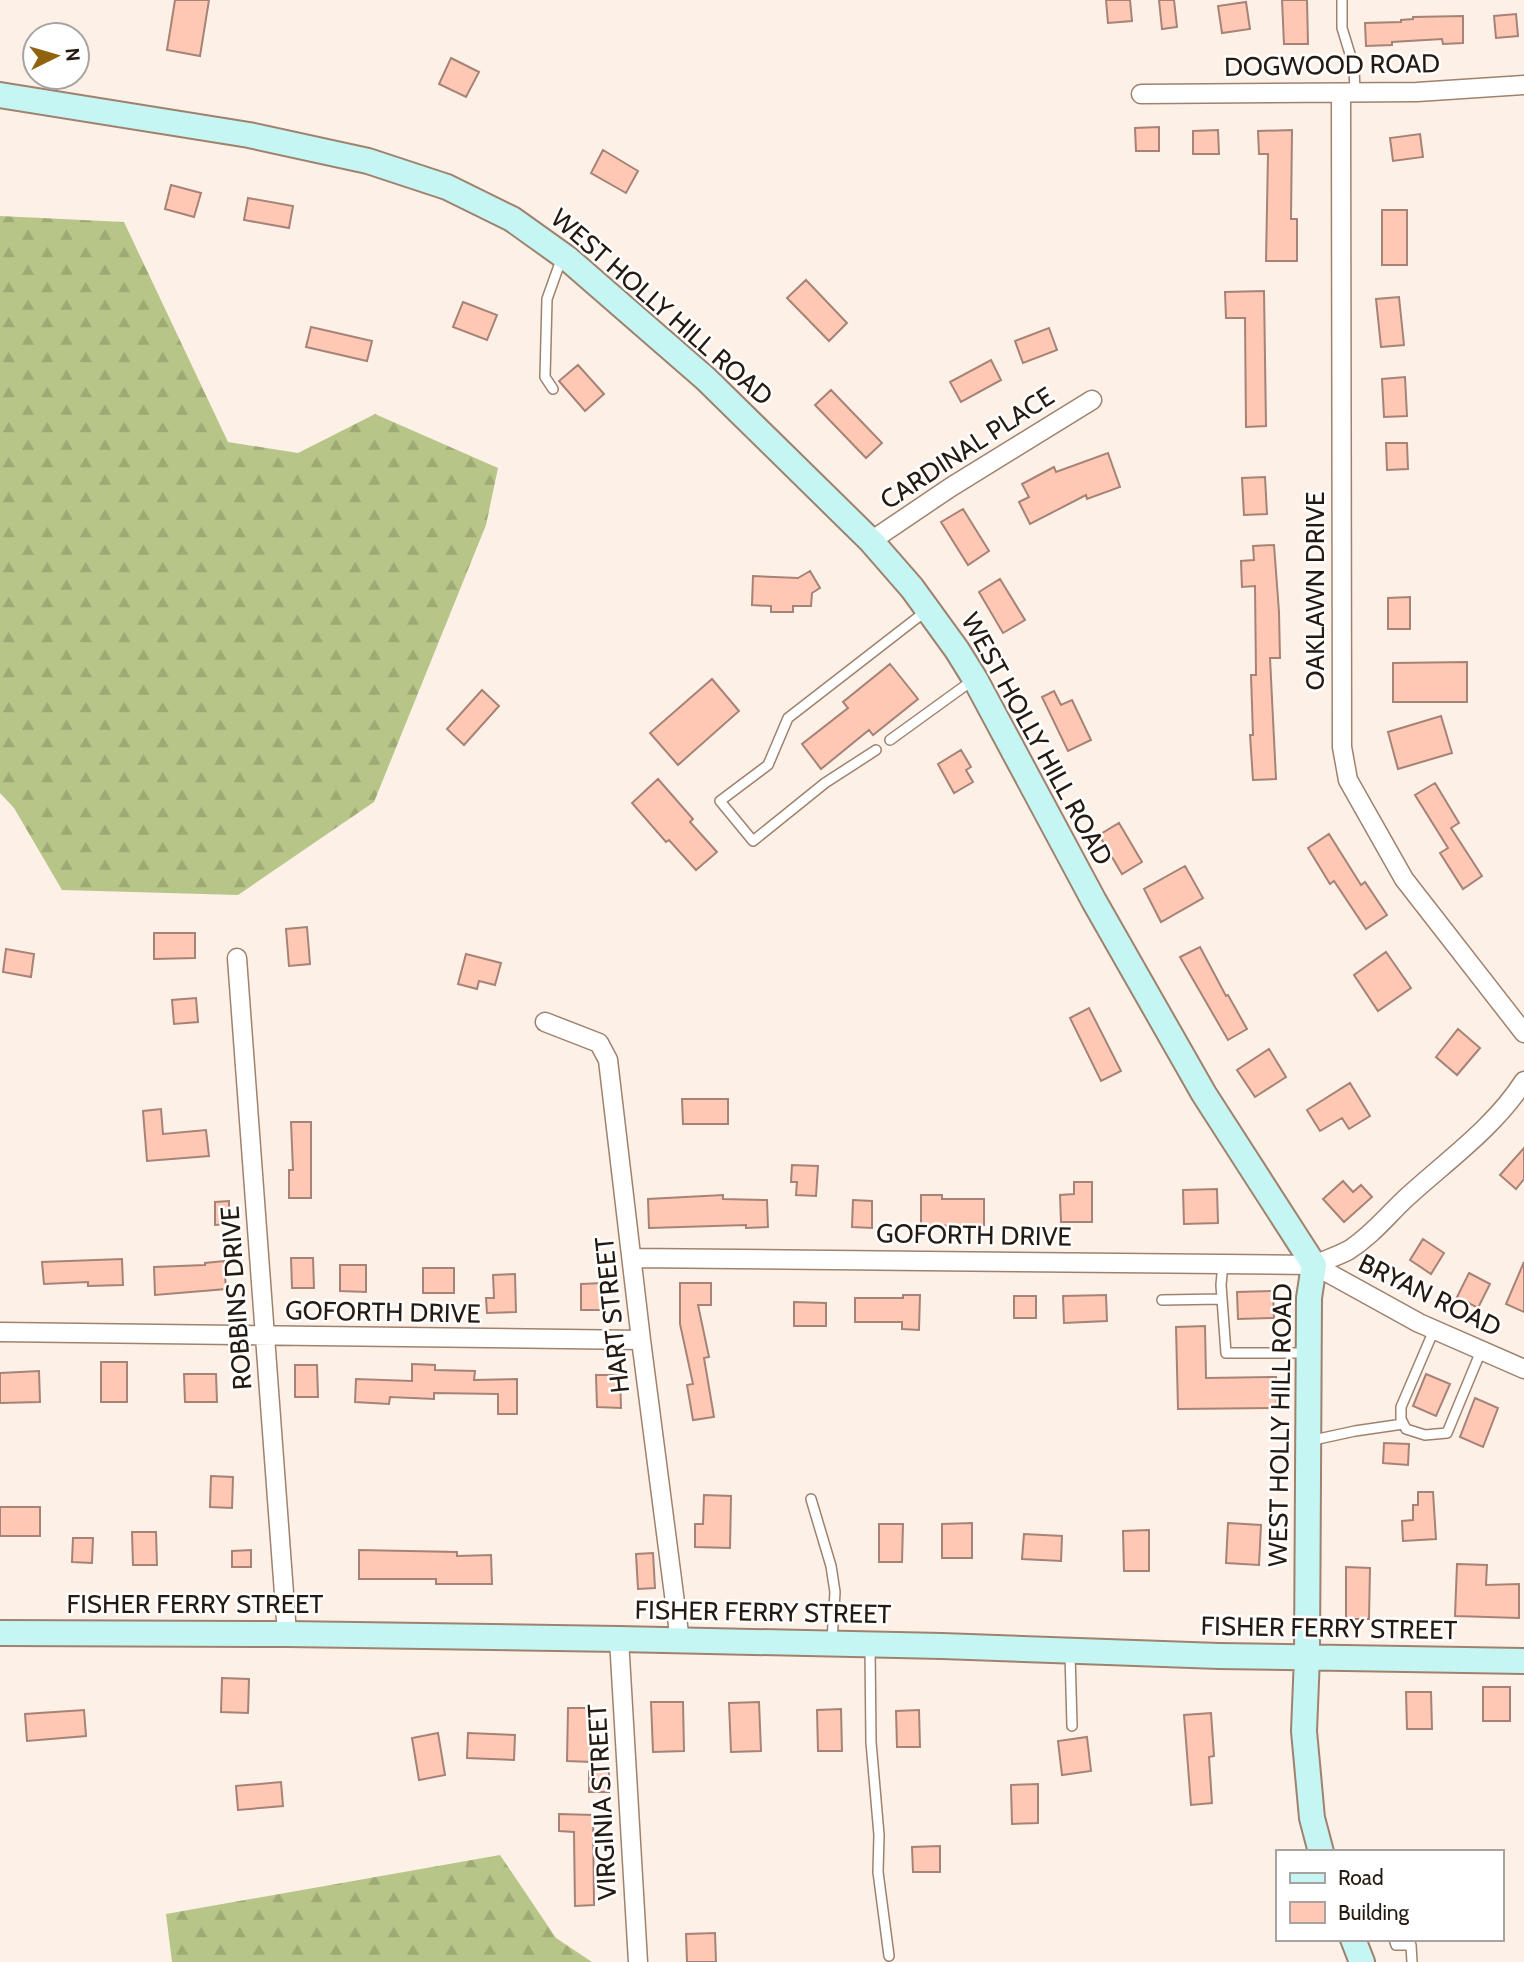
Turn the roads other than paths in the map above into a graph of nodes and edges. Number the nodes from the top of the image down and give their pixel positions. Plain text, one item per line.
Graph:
1 (1342, 0) edge
2 (1524, 85) edge
3 (1348, 92) junction
4 (1141, 94) dead end
5 (0, 95) edge
6 (563, 256) junction
7 (553, 389) dead end
8 (1092, 400) dead end
9 (871, 541) junction
10 (928, 609) junction
11 (975, 679) junction
12 (890, 740) dead end
13 (876, 750) dead end
14 (237, 958) dead end
15 (545, 1022) dead end
16 (1524, 1033) edge
17 (1524, 1081) edge
18 (633, 1258) junction
19 (1223, 1264) junction
20 (1314, 1265) junction
21 (1222, 1299) junction
22 (1162, 1300) dead end
23 (1434, 1330) junction
24 (0, 1332) edge
25 (265, 1337) junction
26 (640, 1340) junction
27 (1481, 1350) junction
28 (1308, 1353) junction
29 (1524, 1369) edge
30 (1403, 1423) junction
31 (1308, 1441) junction
32 (811, 1499) dead end
33 (0, 1633) edge
34 (287, 1634) junction
35 (619, 1639) junction
36 (680, 1641) junction
37 (832, 1644) junction
38 (870, 1645) junction
39 (1070, 1651) junction
40 (1307, 1657) junction
41 (1524, 1661) edge
42 (1072, 1726) dead end
43 (1320, 1850) edge
44 (1354, 1941) edge
45 (1395, 1941) edge
46 (888, 1956) dead end
47 (638, 1962) edge
48 (1363, 1962) edge
49 (1412, 1962) edge

1 - 3 lane
2 - 3 street, DOGWOOD ROAD
3 - 4 street, DOGWOOD ROAD
3 - 16 street, OAKLAWN DRIVE
5 - 6 street, WEST HOLLY HILL ROAD
6 - 7 lane
6 - 9 street, WEST HOLLY HILL ROAD
8 - 9 street, CARDINAL PLACE
9 - 10 street, WEST HOLLY HILL ROAD
10 - 11 street, WEST HOLLY HILL ROAD
10 - 13 lane
11 - 12 lane
11 - 20 street, WEST HOLLY HILL ROAD
14 - 25 street, ROBBINS DRIVE
15 - 18 street, HART STREET
17 - 20 street
18 - 19 street, GOFORTH DRIVE
18 - 26 street, HART STREET
19 - 20 street, GOFORTH DRIVE
19 - 21 lane
20 - 23 street, BRYAN ROAD
20 - 28 street, WEST HOLLY HILL ROAD
21 - 22 lane
21 - 28 lane
23 - 27 street, BRYAN ROAD
23 - 30 lane
24 - 25 street, GOFORTH DRIVE
25 - 26 street, GOFORTH DRIVE
25 - 34 street, ROBBINS DRIVE
26 - 36 street, HART STREET
27 - 29 street, BRYAN ROAD
27 - 30 lane
28 - 31 street, WEST HOLLY HILL ROAD
30 - 31 lane
31 - 40 street, WEST HOLLY HILL ROAD
32 - 37 lane
33 - 34 street, FISHER FERRY STREET
34 - 35 street, FISHER FERRY STREET
35 - 36 street, FISHER FERRY STREET
35 - 47 street, VIRGINIA STREET
36 - 37 street, FISHER FERRY STREET
37 - 38 street, FISHER FERRY STREET
38 - 39 street, FISHER FERRY STREET
38 - 46 lane
39 - 40 street, FISHER FERRY STREET
39 - 42 lane
40 - 41 street, FISHER FERRY STREET
40 - 43 street, WEST HOLLY HILL ROAD
44 - 48 street
45 - 49 lane

